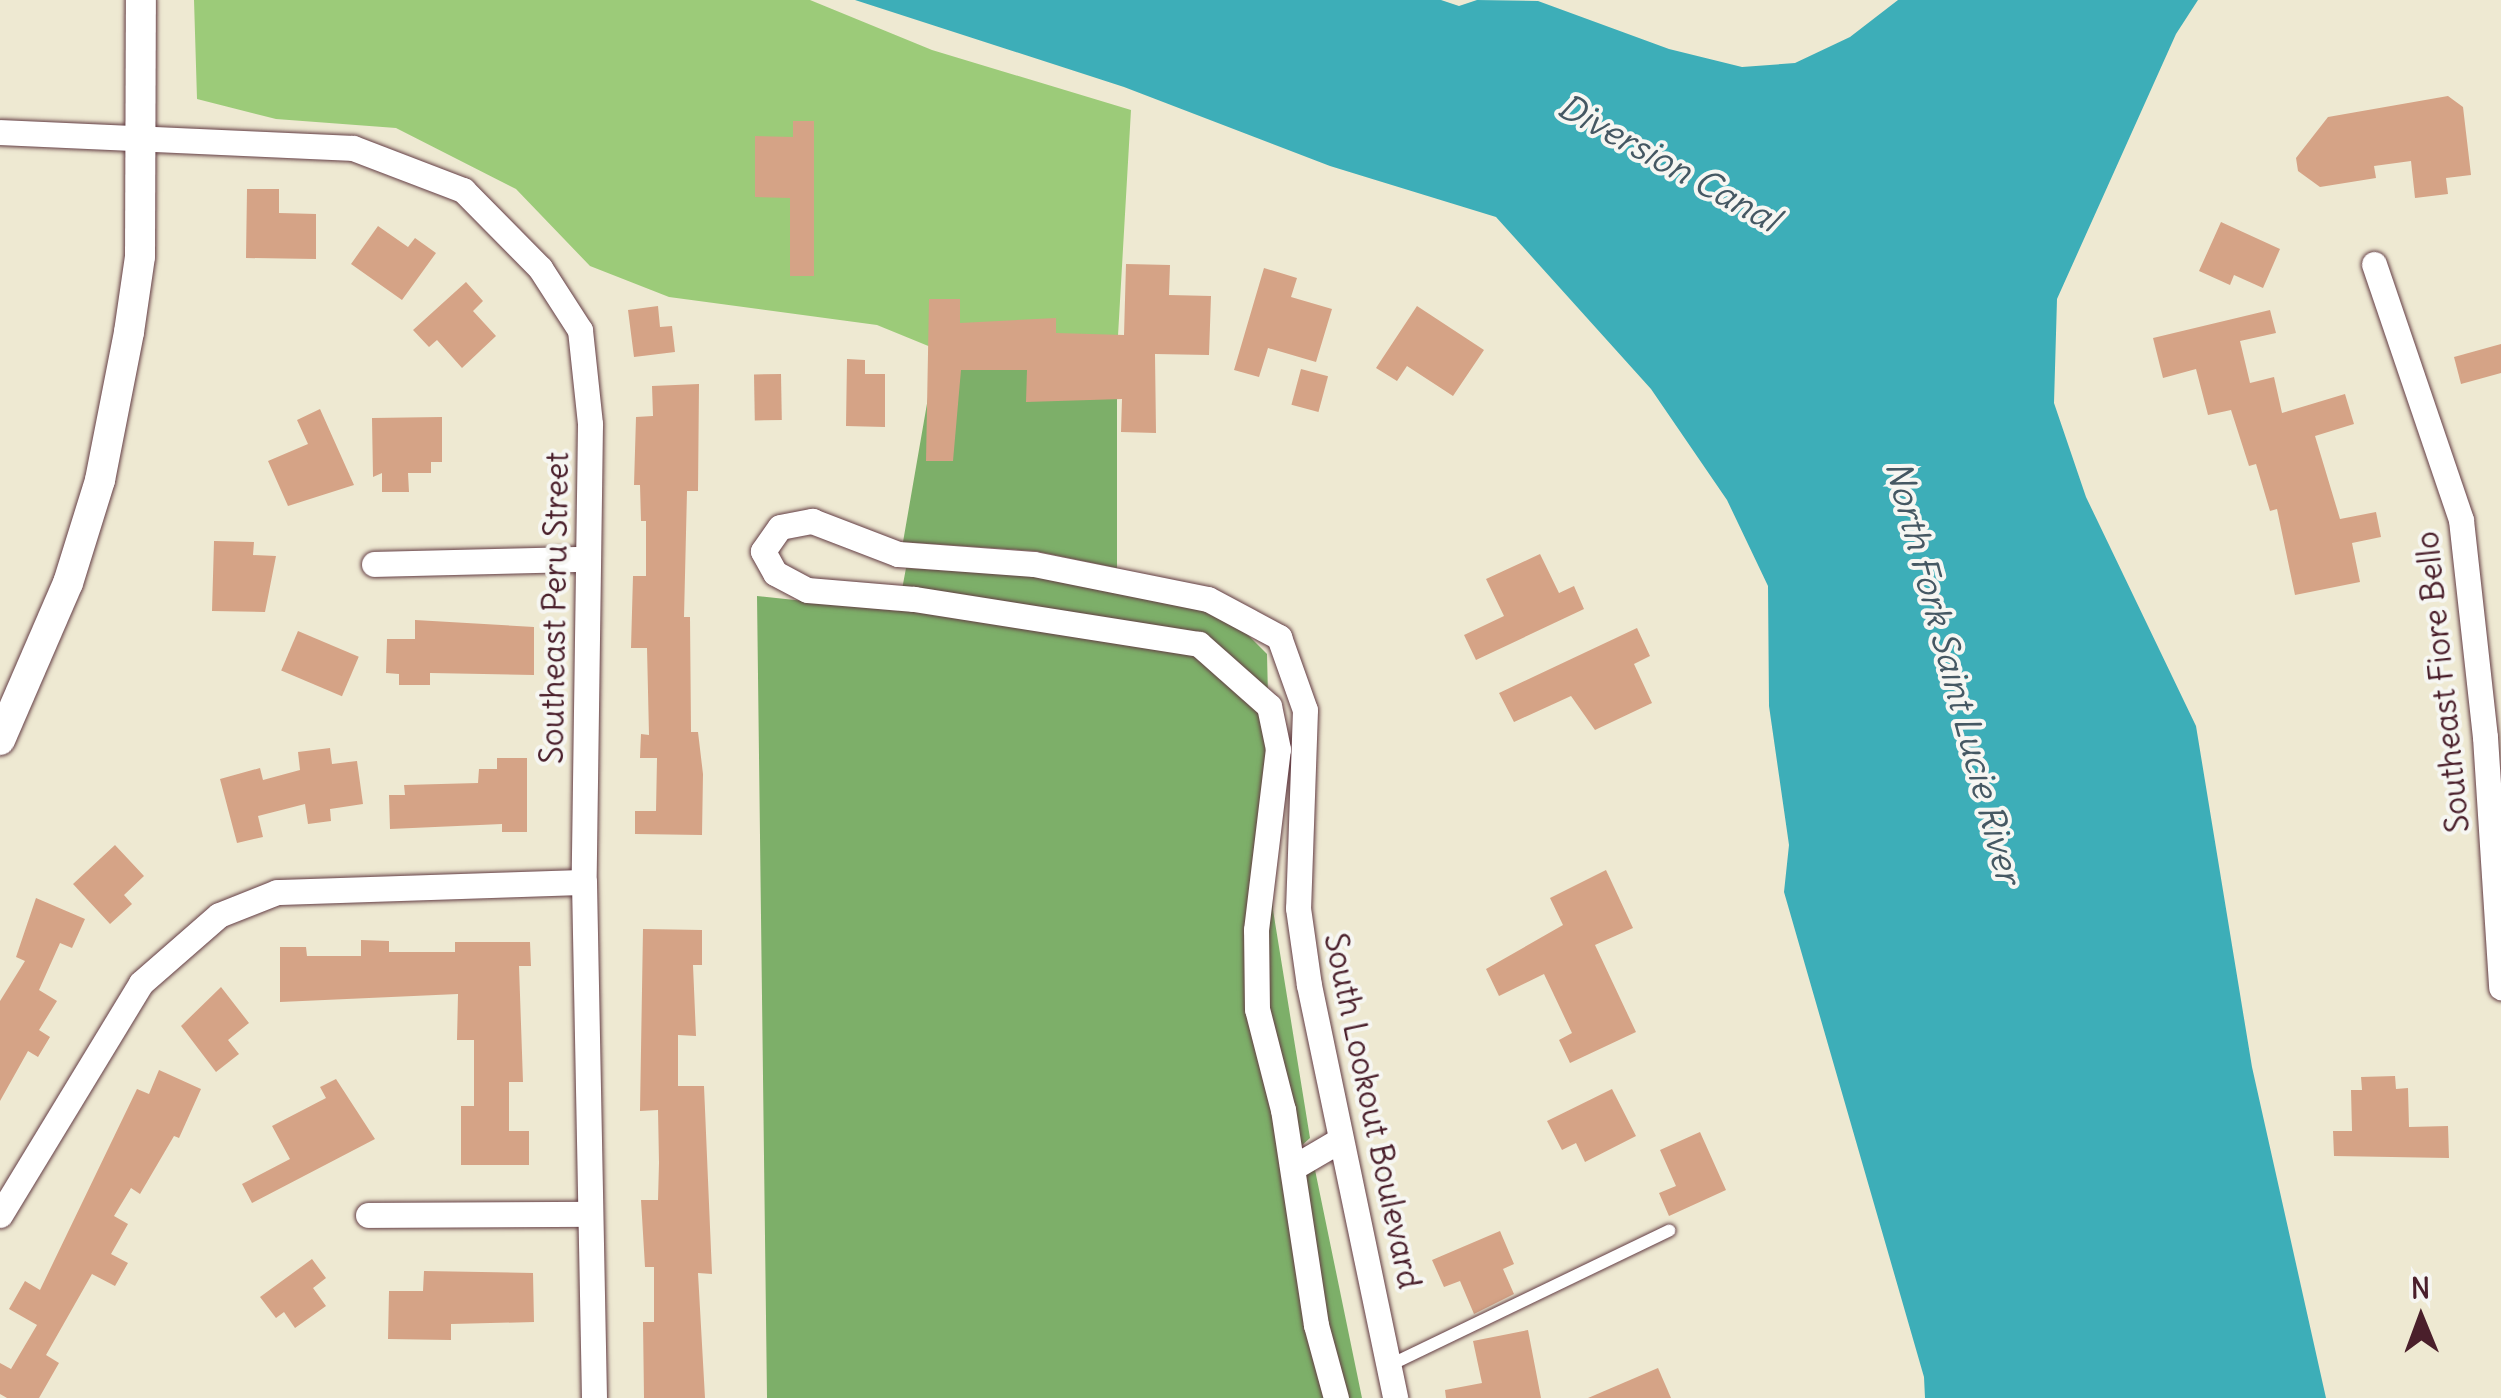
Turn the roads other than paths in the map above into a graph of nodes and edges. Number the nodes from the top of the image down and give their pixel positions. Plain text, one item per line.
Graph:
1 (142, 0) edge
2 (0, 132) edge
3 (143, 137) junction
4 (2374, 264) dead end
5 (898, 554) junction
6 (584, 559) junction
7 (374, 564) dead end
8 (890, 596) junction
9 (1301, 696) junction
10 (1269, 706) junction
11 (2493, 737) edge
12 (0, 740) edge
13 (584, 882) junction
14 (2501, 987) edge
15 (1340, 1140) junction
16 (1294, 1168) junction
17 (589, 1214) junction
18 (0, 1215) edge
19 (368, 1215) dead end
20 (1669, 1230) dead end
21 (1390, 1365) junction
22 (594, 1398) edge
23 (1336, 1398) edge
24 (1395, 1398) edge

1 - 3 street
2 - 3 street, Southeast Peru Street
3 - 6 street, Southeast Peru Street
3 - 12 street
4 - 11 street, Southeast Fiore Bello
5 - 8 street
5 - 8 street, South Lookout Boulevard
5 - 9 street, South Lookout Boulevard
6 - 7 street
6 - 13 street, Southeast Peru Street
8 - 10 street
9 - 10 street
9 - 15 street, South Lookout Boulevard
10 - 16 street
11 - 14 street, Southeast Fiore Bello
13 - 17 street, Southeast Peru Street
13 - 18 street
15 - 16 street
15 - 21 street, South Lookout Boulevard
16 - 23 street
17 - 19 street
17 - 22 street, Southeast Peru Street
20 - 21 lane
21 - 24 street, South Lookout Boulevard

